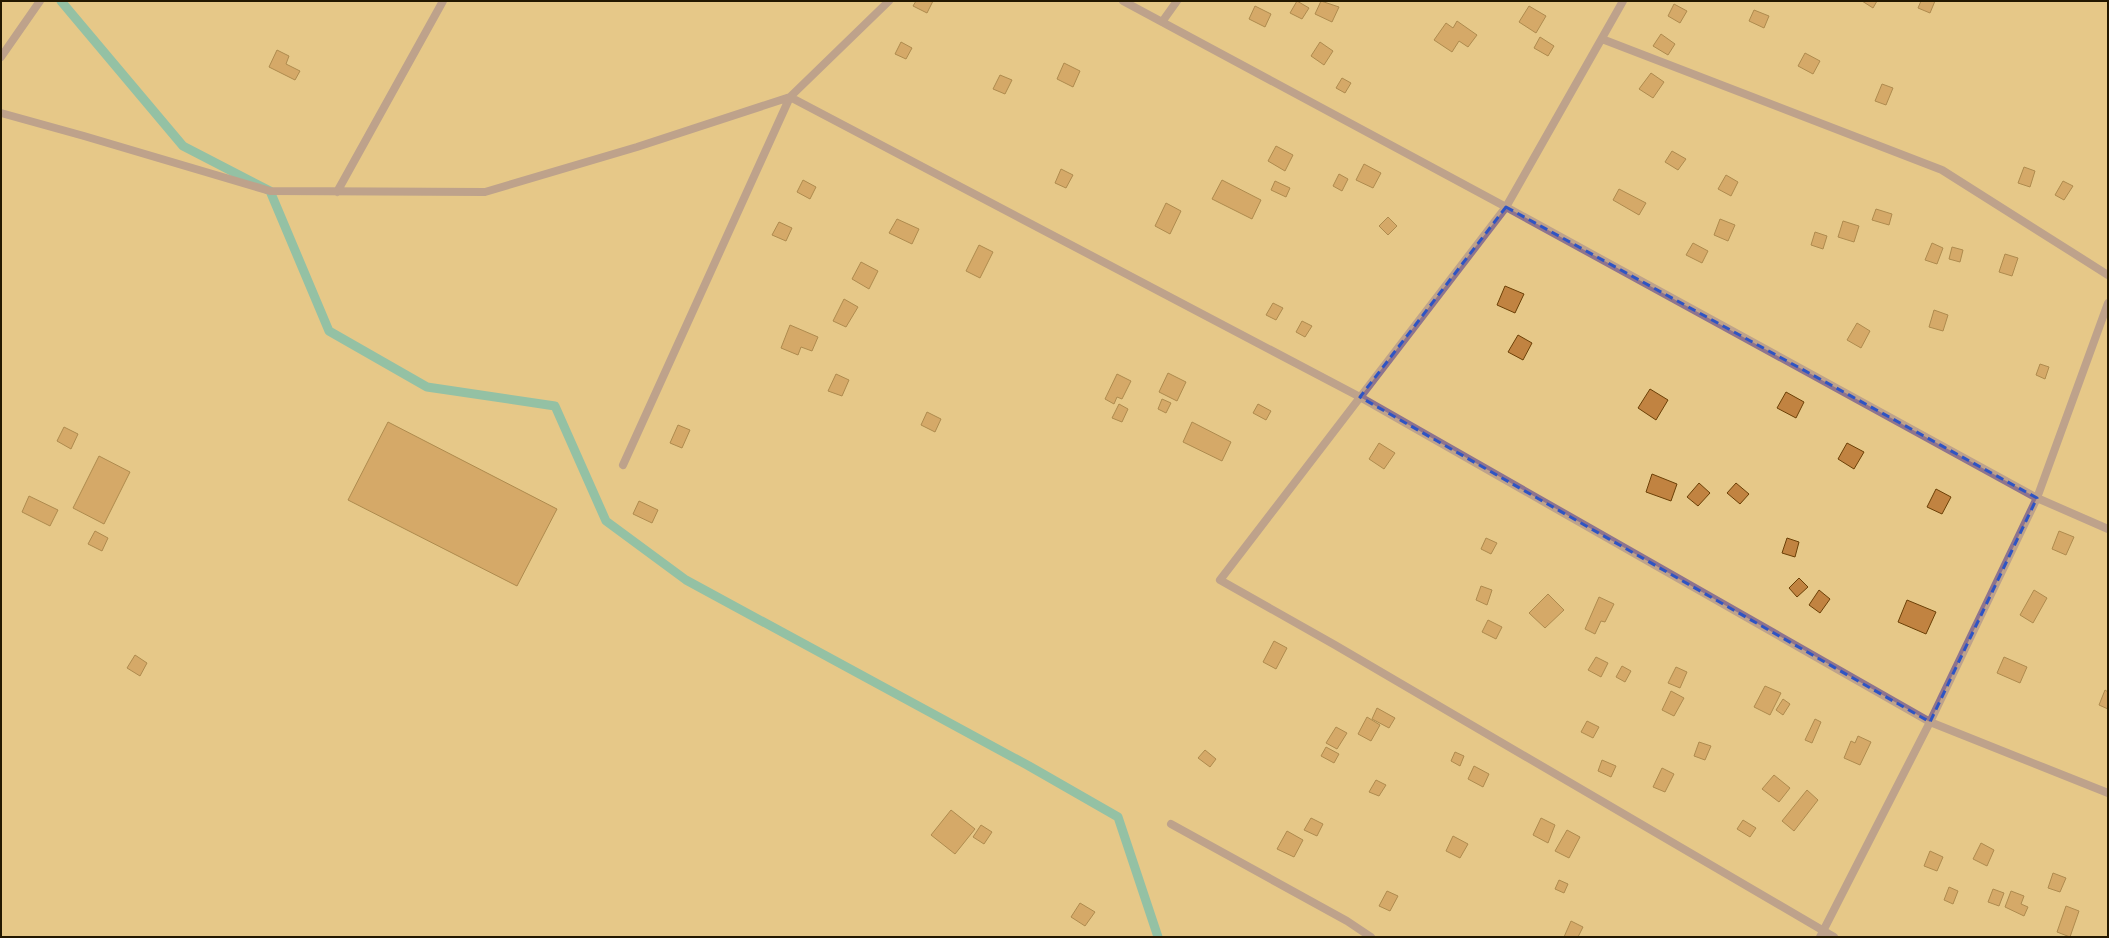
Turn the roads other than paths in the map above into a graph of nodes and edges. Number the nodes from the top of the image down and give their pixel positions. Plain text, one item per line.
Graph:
1 (40, 1) edge
2 (443, 1) edge
3 (889, 1) edge
4 (1123, 1) edge
5 (1177, 1) edge
6 (1623, 1) edge
7 (1162, 22) junction
8 (1602, 39) junction
9 (1, 57) edge
10 (790, 97) junction
11 (1, 113) edge
12 (337, 192) junction
13 (1506, 207) junction
14 (2108, 275) edge
15 (2108, 303) edge
16 (1360, 397) junction
17 (622, 465) dead end
18 (2037, 498) junction
19 (2108, 529) edge
20 (1930, 722) junction
21 (2108, 793) edge
22 (1171, 824) dead end
23 (1822, 934) edge
24 (1371, 937) edge
25 (1834, 937) edge

1 - 9 street
2 - 12 street
3 - 10 street
4 - 7 street
5 - 7 street
6 - 8 street
7 - 13 street
8 - 13 street
8 - 14 street
10 - 12 street
10 - 16 street
10 - 17 street
11 - 12 street
13 - 16 street
13 - 18 street
15 - 18 street
16 - 20 street
16 - 23 street
18 - 19 street
18 - 20 street
20 - 21 street
20 - 23 street
22 - 24 street
23 - 25 street

